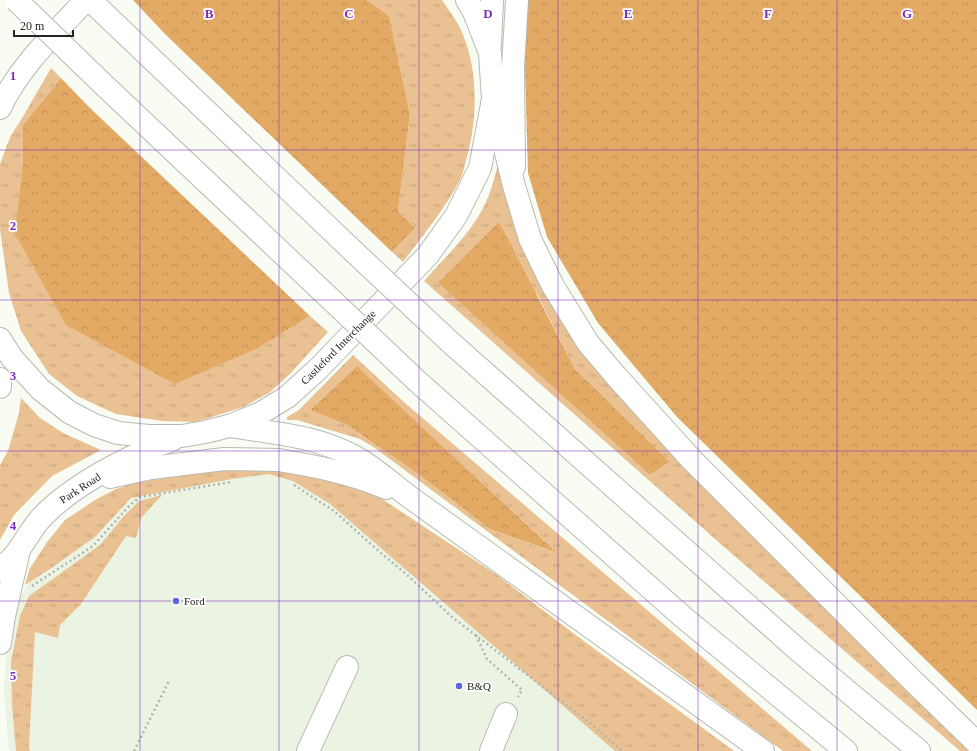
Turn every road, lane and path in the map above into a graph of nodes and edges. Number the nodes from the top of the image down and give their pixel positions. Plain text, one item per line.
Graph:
1 (16, 0) edge
2 (86, 0) edge
3 (90, 0) edge
4 (467, 0) edge
5 (492, 0) edge
6 (517, 0) edge
7 (490, 53) junction
8 (493, 99) junction
9 (0, 108) edge
10 (514, 186) junction
11 (0, 339) edge
12 (0, 379) edge
13 (0, 386) edge
14 (229, 426) junction
15 (182, 436) junction
16 (89, 481) junction
17 (231, 482) dead end
18 (293, 484) dead end
19 (411, 498) junction
20 (20, 549) junction
21 (0, 570) edge
22 (29, 590) dead end
23 (475, 635) junction
24 (0, 643) edge
25 (347, 667) dead end
26 (169, 681) dead end
27 (506, 714) joint
28 (977, 743) edge
29 (134, 751) edge
30 (308, 751) edge
31 (491, 751) edge
32 (623, 751) edge
33 (763, 751) edge
34 (846, 751) edge
35 (919, 751) edge

1 - 34 main road, bridge
2 - 9 main road
3 - 35 main road, bridge
4 - 7 main road, Castleford Interchange
5 - 7 main road
6 - 10 main road
7 - 8 main road, Castleford Interchange
8 - 10 main road
8 - 14 main road, Castleford Interchange
10 - 28 main road
11 - 15 main road, Castleford Interchange
12 - 13 main road
14 - 15 main road, Castleford Interchange
14 - 19 main road
15 - 16 main road, Park Road
16 - 19 main road
16 - 20 main road, Park Road
17 - 22 path
18 - 23 path
19 - 33 main road
20 - 21 main road, Park Road
20 - 24 main road
23 - 27 path
23 - 32 path
25 - 30 main road
26 - 29 path
27 - 31 main road

